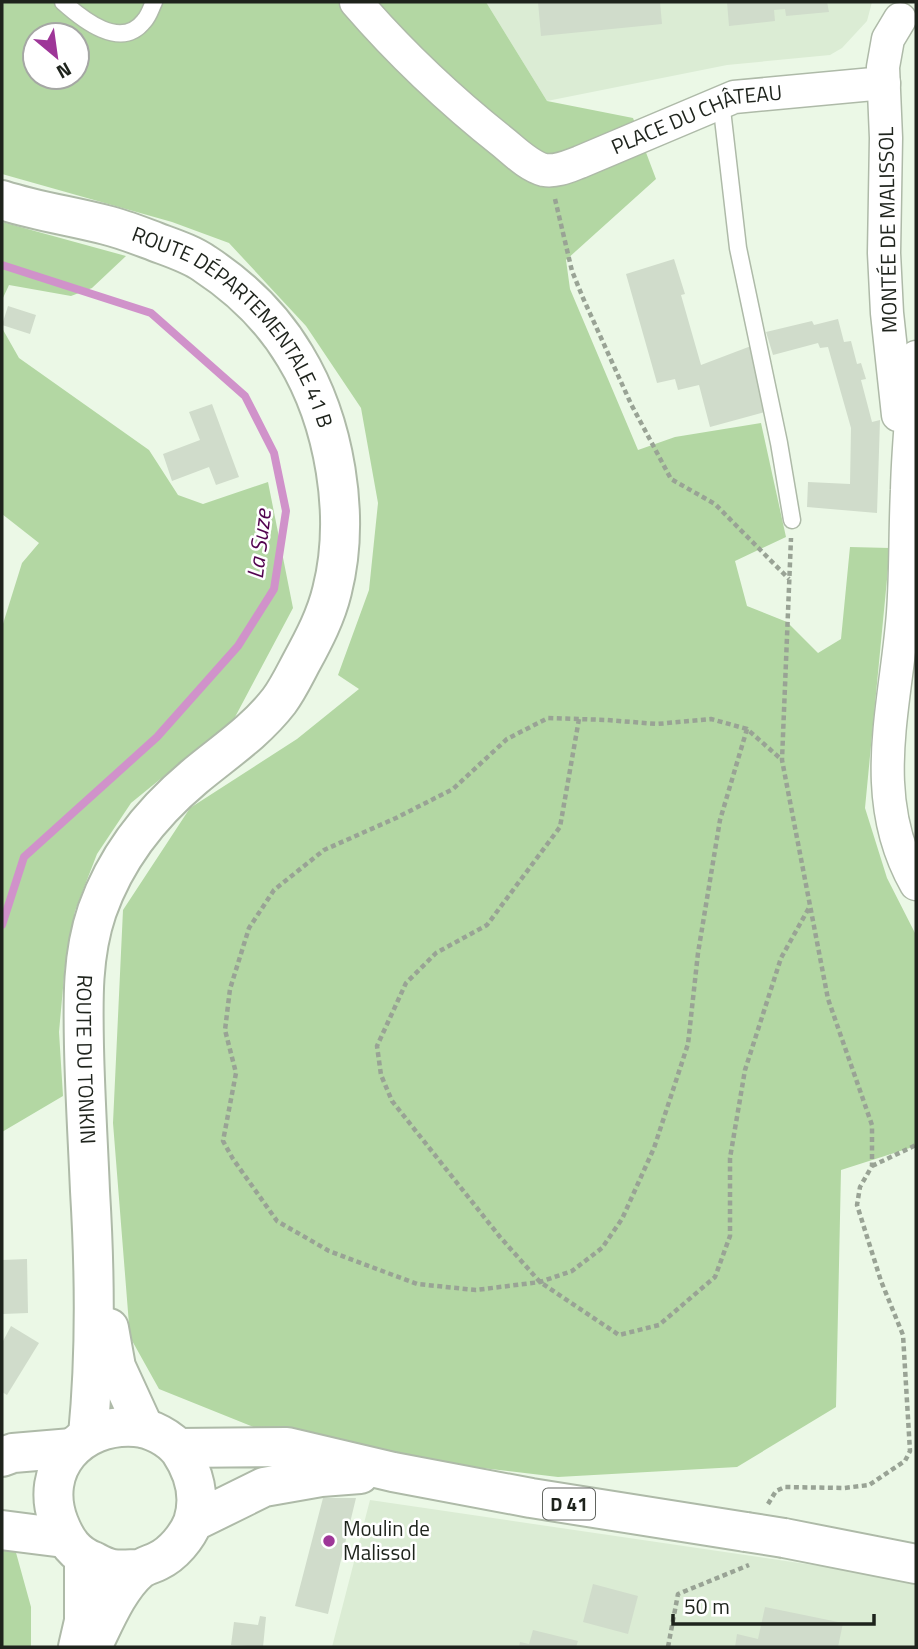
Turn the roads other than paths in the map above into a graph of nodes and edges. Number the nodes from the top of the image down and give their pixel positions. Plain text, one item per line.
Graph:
1 (63, 2) edge
2 (155, 2) edge
3 (356, 2) edge
4 (905, 19) edge
5 (884, 83) junction
6 (721, 101) junction
7 (6, 202) edge
8 (916, 356) edge
9 (907, 487) junction
10 (792, 520) road end
11 (339, 552) joint
12 (910, 612) edge
13 (916, 884) edge
14 (93, 1232) junction
15 (144, 1428) junction
16 (80, 1442) junction
17 (178, 1448) junction
18 (7, 1455) edge
19 (393, 1472) junction
20 (193, 1522) junction
21 (10, 1530) edge
22 (74, 1548) junction
23 (916, 1563) edge
24 (139, 1569) junction
25 (78, 1647) edge
26 (92, 1647) edge

1 - 2 lane
3 - 6 street, PLACE DU CHÂTEAU
4 - 5 street, MONTÉE DE MALISSOL
5 - 6 street, PLACE DU CHÂTEAU
5 - 9 street, MONTÉE DE MALISSOL
6 - 10 lane
7 - 11 street, ROUTE DÉPARTEMENTALE 41 B
8 - 9 street, MONTÉE DE MALISSOL
9 - 12 street, MONTÉE DE MALISSOL
11 - 14 street, ROUTE DU TONKIN
12 - 13 street, MONTÉE DE MALISSOL
14 - 15 street, ROUTE DU TONKIN
14 - 16 street, ROUTE DU TONKIN
15 - 16 street
15 - 17 street
16 - 18 street
16 - 22 street
17 - 19 street, D 41
17 - 20 street
19 - 20 street, D 41
19 - 23 street, D 41
20 - 24 street
21 - 22 street
22 - 24 street
22 - 25 street
24 - 26 street

